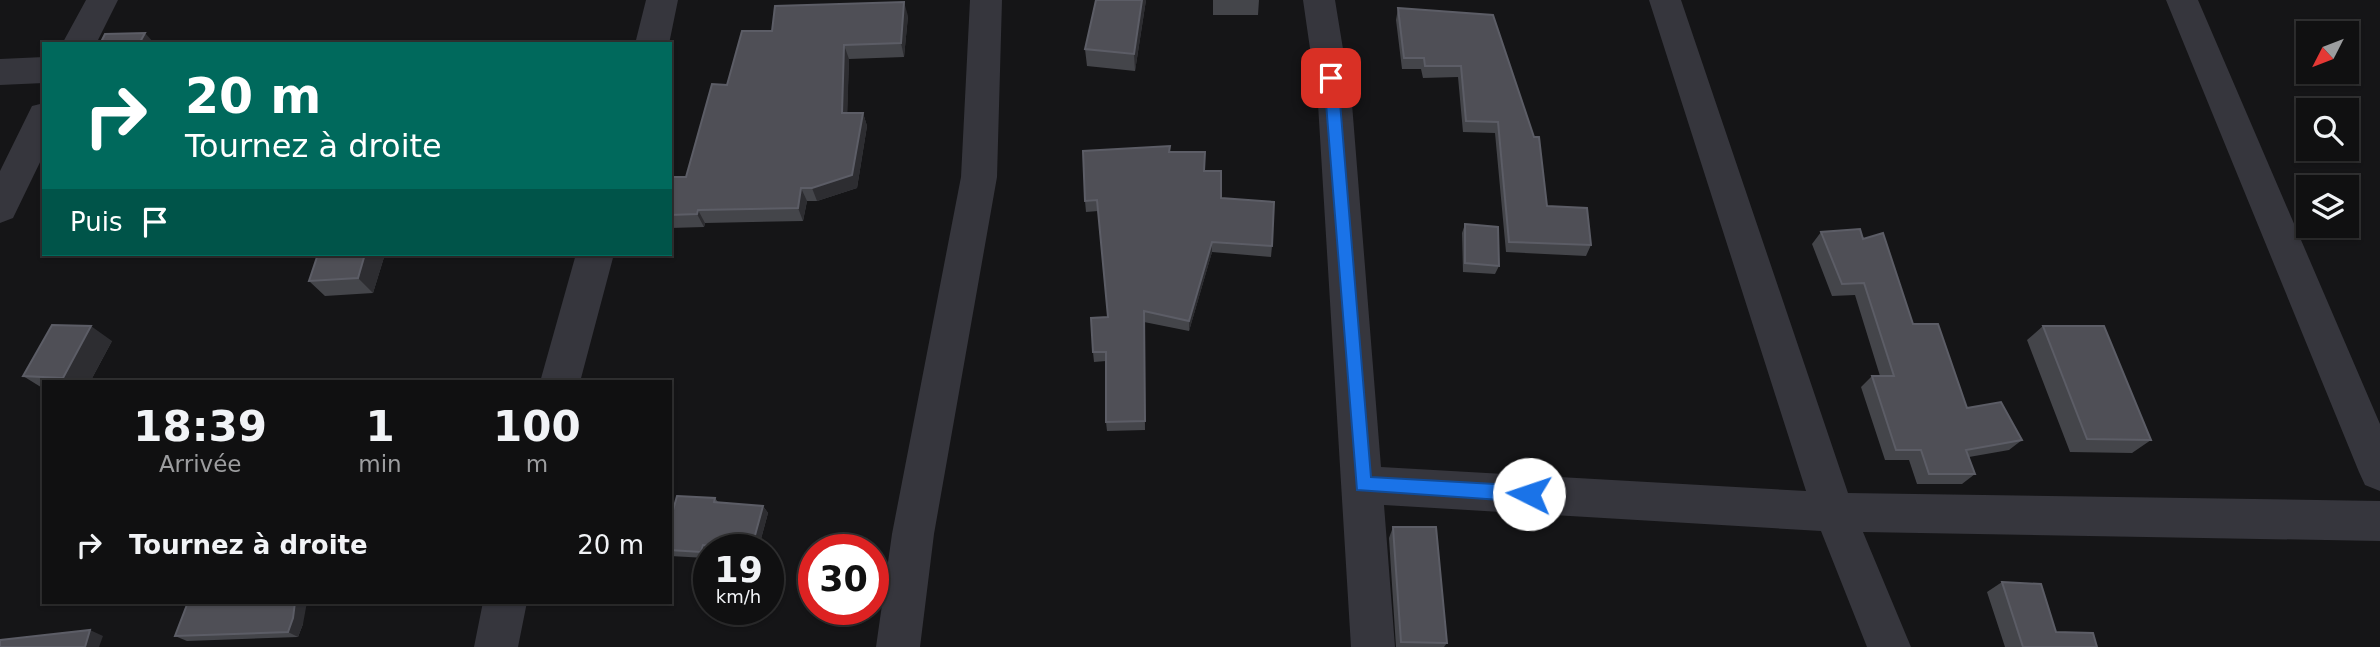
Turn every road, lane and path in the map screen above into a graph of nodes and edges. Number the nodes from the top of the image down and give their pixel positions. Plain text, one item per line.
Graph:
1 (102, 0) edge
2 (662, 0) edge
3 (986, 0) edge
4 (1319, 0) edge
5 (1665, 0) edge
6 (2182, 0) edge
7 (80, 42) edge
8 (652, 42) edge
9 (42, 69) edge
10 (0, 72) edge
11 (42, 120) edge
12 (0, 208) edge
13 (594, 256) edge
14 (561, 380) edge
15 (2380, 472) edge
16 (1363, 485) junction
17 (1834, 512) junction
18 (2380, 521) edge
19 (505, 604) edge
20 (496, 647) edge
21 (898, 647) edge
22 (1373, 647) edge
23 (1889, 647) edge

1 - 7 street
2 - 8 street
3 - 21 street
4 - 16 street
5 - 17 street
6 - 15 street
9 - 10 street
11 - 12 street
13 - 14 street
16 - 17 street
16 - 22 street
17 - 18 street
17 - 23 street
19 - 20 street

